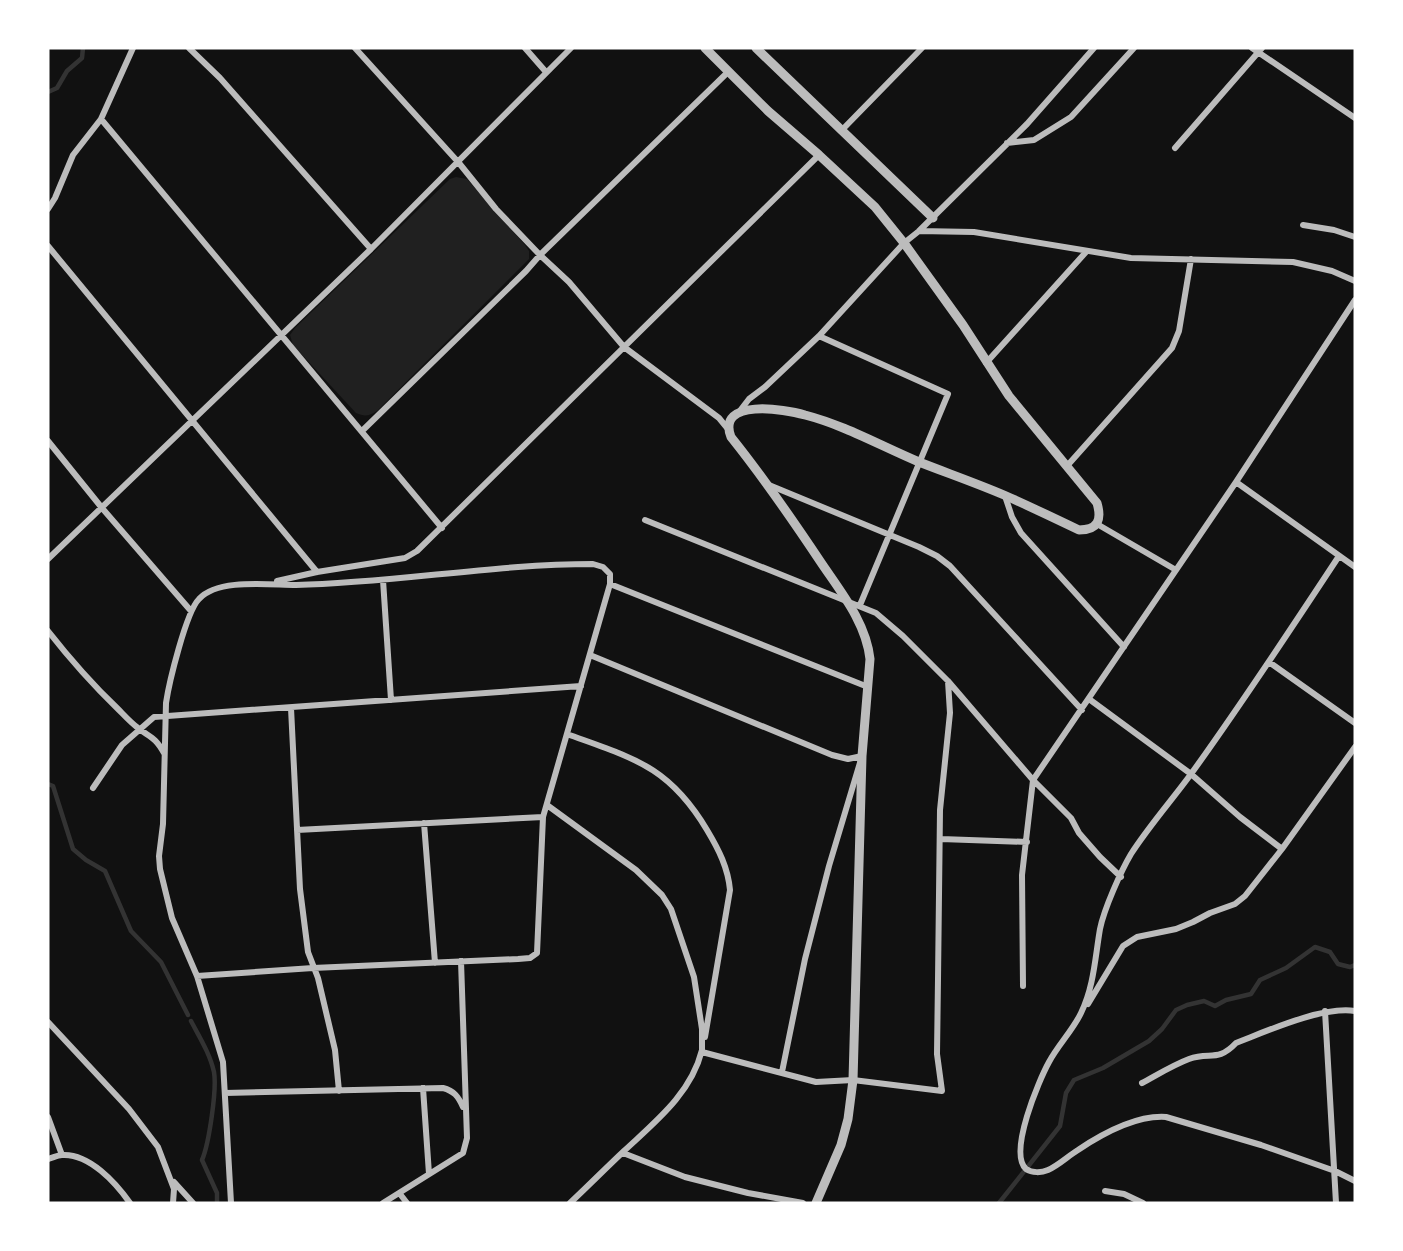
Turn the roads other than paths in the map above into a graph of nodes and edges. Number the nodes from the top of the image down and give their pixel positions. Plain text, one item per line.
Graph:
1 (133, 48) edge
2 (189, 48) edge
3 (355, 48) edge
4 (525, 48) edge
5 (571, 48) edge
6 (705, 48) edge
7 (756, 48) edge
8 (922, 48) edge
9 (1095, 48) edge
10 (1134, 48) edge
11 (1252, 48) edge
12 (1260, 50) edge
13 (546, 72) junction
14 (728, 72) junction
15 (1355, 118) edge
16 (101, 119) junction
17 (841, 131) junction
18 (1007, 143) junction
19 (1175, 148) dead end
20 (819, 155) junction
21 (459, 163) junction
22 (48, 208) edge
23 (933, 218) junction
24 (1303, 225) dead end
25 (919, 231) junction
26 (1355, 237) edge
27 (904, 243) junction
28 (48, 246) edge
29 (371, 249) junction
30 (1086, 252) junction
31 (540, 255) junction
32 (1191, 259) junction
33 (1355, 281) edge
34 (1355, 300) edge
35 (281, 334) junction
36 (819, 336) junction
37 (624, 347) junction
38 (986, 363) junction
39 (737, 415) junction
40 (192, 420) junction
41 (728, 429) junction
42 (362, 432) junction
43 (48, 441) edge
44 (919, 462) junction
45 (1067, 466) junction
46 (1236, 482) junction
47 (769, 485) junction
48 (1005, 495) junction
49 (102, 508) junction
50 (645, 520) dead end
51 (1097, 524) junction
52 (442, 528) junction
53 (889, 535) junction
54 (1339, 556) junction
55 (48, 559) edge
56 (1355, 567) edge
57 (1176, 570) junction
58 (316, 572) junction
59 (383, 579) junction
60 (271, 583) junction
61 (609, 584) junction
62 (847, 601) junction
63 (860, 605) junction
64 (191, 611) junction
65 (48, 631) edge
66 (1124, 647) junction
67 (590, 655) junction
68 (1269, 662) junction
69 (948, 681) junction
70 (581, 686) junction
71 (868, 687) junction
72 (1089, 699) junction
73 (391, 700) junction
74 (291, 708) junction
75 (1082, 710) junction
76 (165, 718) junction
77 (1355, 723) edge
78 (139, 729) junction
79 (567, 734) junction
80 (1355, 747) edge
81 (165, 755) junction
82 (862, 756) junction
83 (1191, 774) junction
84 (1033, 780) junction
85 (93, 788) dead end
86 (547, 805) junction
87 (543, 817) junction
88 (424, 823) junction
89 (297, 830) junction
90 (941, 839) junction
91 (1027, 842) junction
92 (1282, 849) junction
93 (1121, 877) junction
94 (461, 961) junction
95 (435, 963) junction
96 (313, 968) junction
97 (197, 976) junction
98 (1023, 986) dead end
99 (1325, 1011) junction
100 (1355, 1011) edge
101 (1081, 1014) junction
102 (48, 1022) edge
103 (702, 1052) junction
104 (783, 1072) junction
105 (853, 1080) junction
106 (1142, 1083) dead end
107 (423, 1088) junction
108 (339, 1091) junction
109 (225, 1093) junction
110 (465, 1110) junction
111 (48, 1117) edge
112 (622, 1153) junction
113 (62, 1155) junction
114 (48, 1159) edge
115 (1335, 1171) junction
116 (168, 1174) junction
117 (429, 1174) junction
118 (1355, 1181) edge
119 (1105, 1191) dead end
120 (400, 1194) junction
121 (130, 1203) edge
122 (174, 1203) edge
123 (193, 1203) edge
124 (231, 1203) edge
125 (383, 1203) edge
126 (407, 1203) edge
127 (570, 1203) edge
128 (803, 1203) edge
129 (816, 1203) edge
130 (1143, 1203) edge
131 (1336, 1203) edge

1 - 16 street
2 - 29 street
3 - 21 street
4 - 13 street
5 - 13 street
6 - 14 street
7 - 17 street
8 - 17 street
9 - 18 street
10 - 18 street
11 - 12 street
12 - 15 street
12 - 19 street
13 - 21 street
14 - 20 street
14 - 31 street
16 - 22 street
16 - 35 street
17 - 23 street
18 - 23 street
20 - 27 street
20 - 37 street
21 - 29 street
21 - 31 street
23 - 25 street
24 - 26 street
25 - 27 street
25 - 30 street
27 - 36 street
27 - 38 street
28 - 40 street
29 - 35 street
30 - 32 street
30 - 38 street
31 - 37 street
31 - 42 street
32 - 33 street
32 - 45 street
34 - 46 street
35 - 40 street
35 - 42 street
36 - 39 street
36 - 44 street
37 - 41 street
37 - 52 street
38 - 45 street
39 - 41 street
39 - 44 street
40 - 49 street
40 - 58 street
41 - 47 street
42 - 52 street
43 - 49 street
44 - 48 street
44 - 53 street
45 - 51 street
46 - 54 street
46 - 57 street
47 - 53 street
47 - 62 street
48 - 51 street
48 - 66 street
49 - 55 street
49 - 64 street
50 - 62 street
51 - 57 street
52 - 58 street
53 - 63 street
53 - 75 street
54 - 56 street
54 - 68 street
57 - 66 street
58 - 60 street
59 - 60 street
59 - 61 street
59 - 73 street
60 - 64 street
61 - 67 street
61 - 71 street
62 - 63 street
62 - 71 street
63 - 69 street
64 - 76 street
65 - 78 street
66 - 72 street
67 - 70 street
67 - 82 street
68 - 77 street
68 - 83 street
69 - 84 street
69 - 90 street
70 - 73 street
70 - 79 street
71 - 82 street
72 - 75 street
72 - 83 street
73 - 74 street
74 - 76 street
74 - 89 street
75 - 84 street
76 - 78 street
76 - 81 street
78 - 81 street
78 - 85 street
79 - 86 street
79 - 103 street
80 - 92 street
81 - 97 street
82 - 104 street
82 - 105 street
83 - 92 street
83 - 93 street
84 - 91 street
84 - 93 street
86 - 87 street
86 - 103 street
87 - 88 street
87 - 94 street
88 - 89 street
88 - 95 street
89 - 96 street
90 - 91 street
90 - 105 street
91 - 98 street
92 - 101 street
93 - 101 street
94 - 95 street
94 - 110 street
95 - 96 street
96 - 97 street
96 - 108 street
97 - 109 street
99 - 100 street
99 - 106 street
99 - 115 street
101 - 115 street
102 - 116 street
103 - 104 street
103 - 112 street
104 - 105 street
105 - 129 street
107 - 108 street
107 - 110 street
107 - 117 street
108 - 109 street
109 - 124 street
110 - 117 street
111 - 113 street
112 - 127 street
112 - 128 street
113 - 114 street
113 - 121 street
115 - 118 street
115 - 131 street
116 - 122 street
116 - 123 street
117 - 120 street
119 - 130 street
120 - 125 street
120 - 126 street

